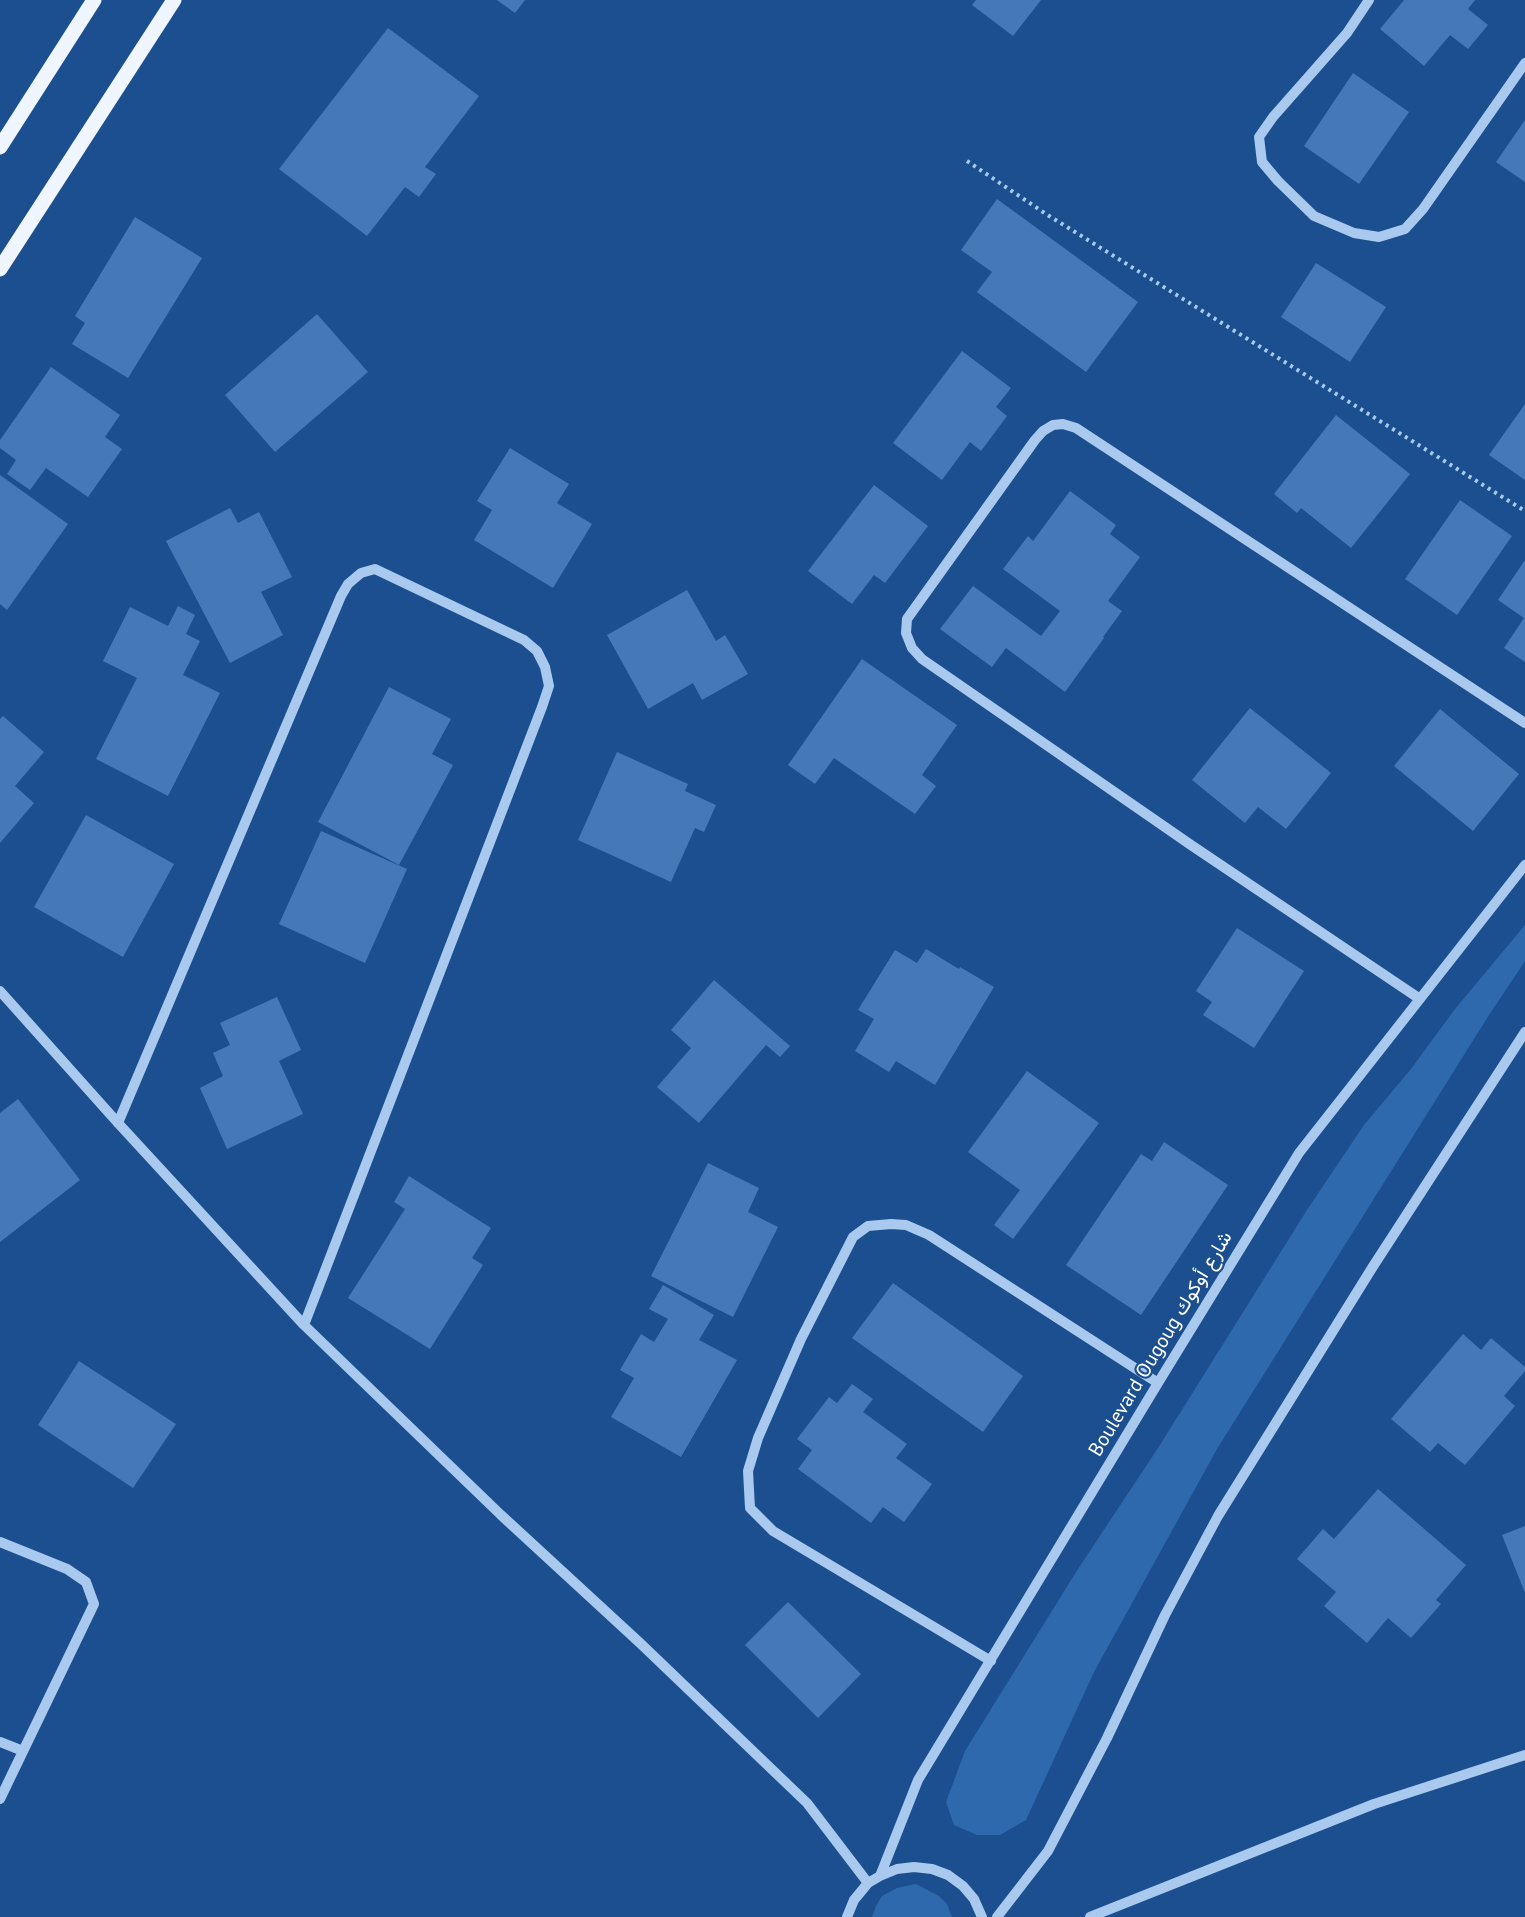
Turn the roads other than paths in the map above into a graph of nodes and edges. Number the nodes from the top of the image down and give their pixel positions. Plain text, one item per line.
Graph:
1 (94, 0) edge
2 (174, 0) edge
3 (1369, 0) edge
4 (1525, 63) edge
5 (0, 147) edge
6 (0, 268) edge
7 (1525, 723) edge
8 (1525, 865) edge
9 (0, 991) edge
10 (1420, 999) junction
11 (1525, 1032) edge
12 (118, 1123) junction
13 (304, 1325) junction
14 (1158, 1383) junction
15 (0, 1542) edge
16 (991, 1660) junction
17 (0, 1742) edge
18 (23, 1751) junction
19 (1525, 1755) edge
20 (0, 1799) edge
21 (880, 1876) junction
22 (868, 1883) junction
23 (847, 1917) edge
24 (982, 1917) edge
25 (997, 1917) edge
26 (1090, 1917) edge

1 - 5 main road
2 - 6 main road
3 - 4 street
7 - 10 street
8 - 10 street, Boulevard Ougoug شارع أوكوك
9 - 12 street
10 - 14 street, Boulevard Ougoug شارع أوكوك
11 - 25 street
12 - 13 street
12 - 13 street
13 - 22 street
14 - 16 street, Boulevard Ougoug شارع أوكوك
14 - 16 street
15 - 18 street
16 - 21 street, Boulevard Ougoug شارع أوكوك
17 - 18 street
18 - 20 street
19 - 26 street
21 - 22 street
21 - 24 street
22 - 23 street

